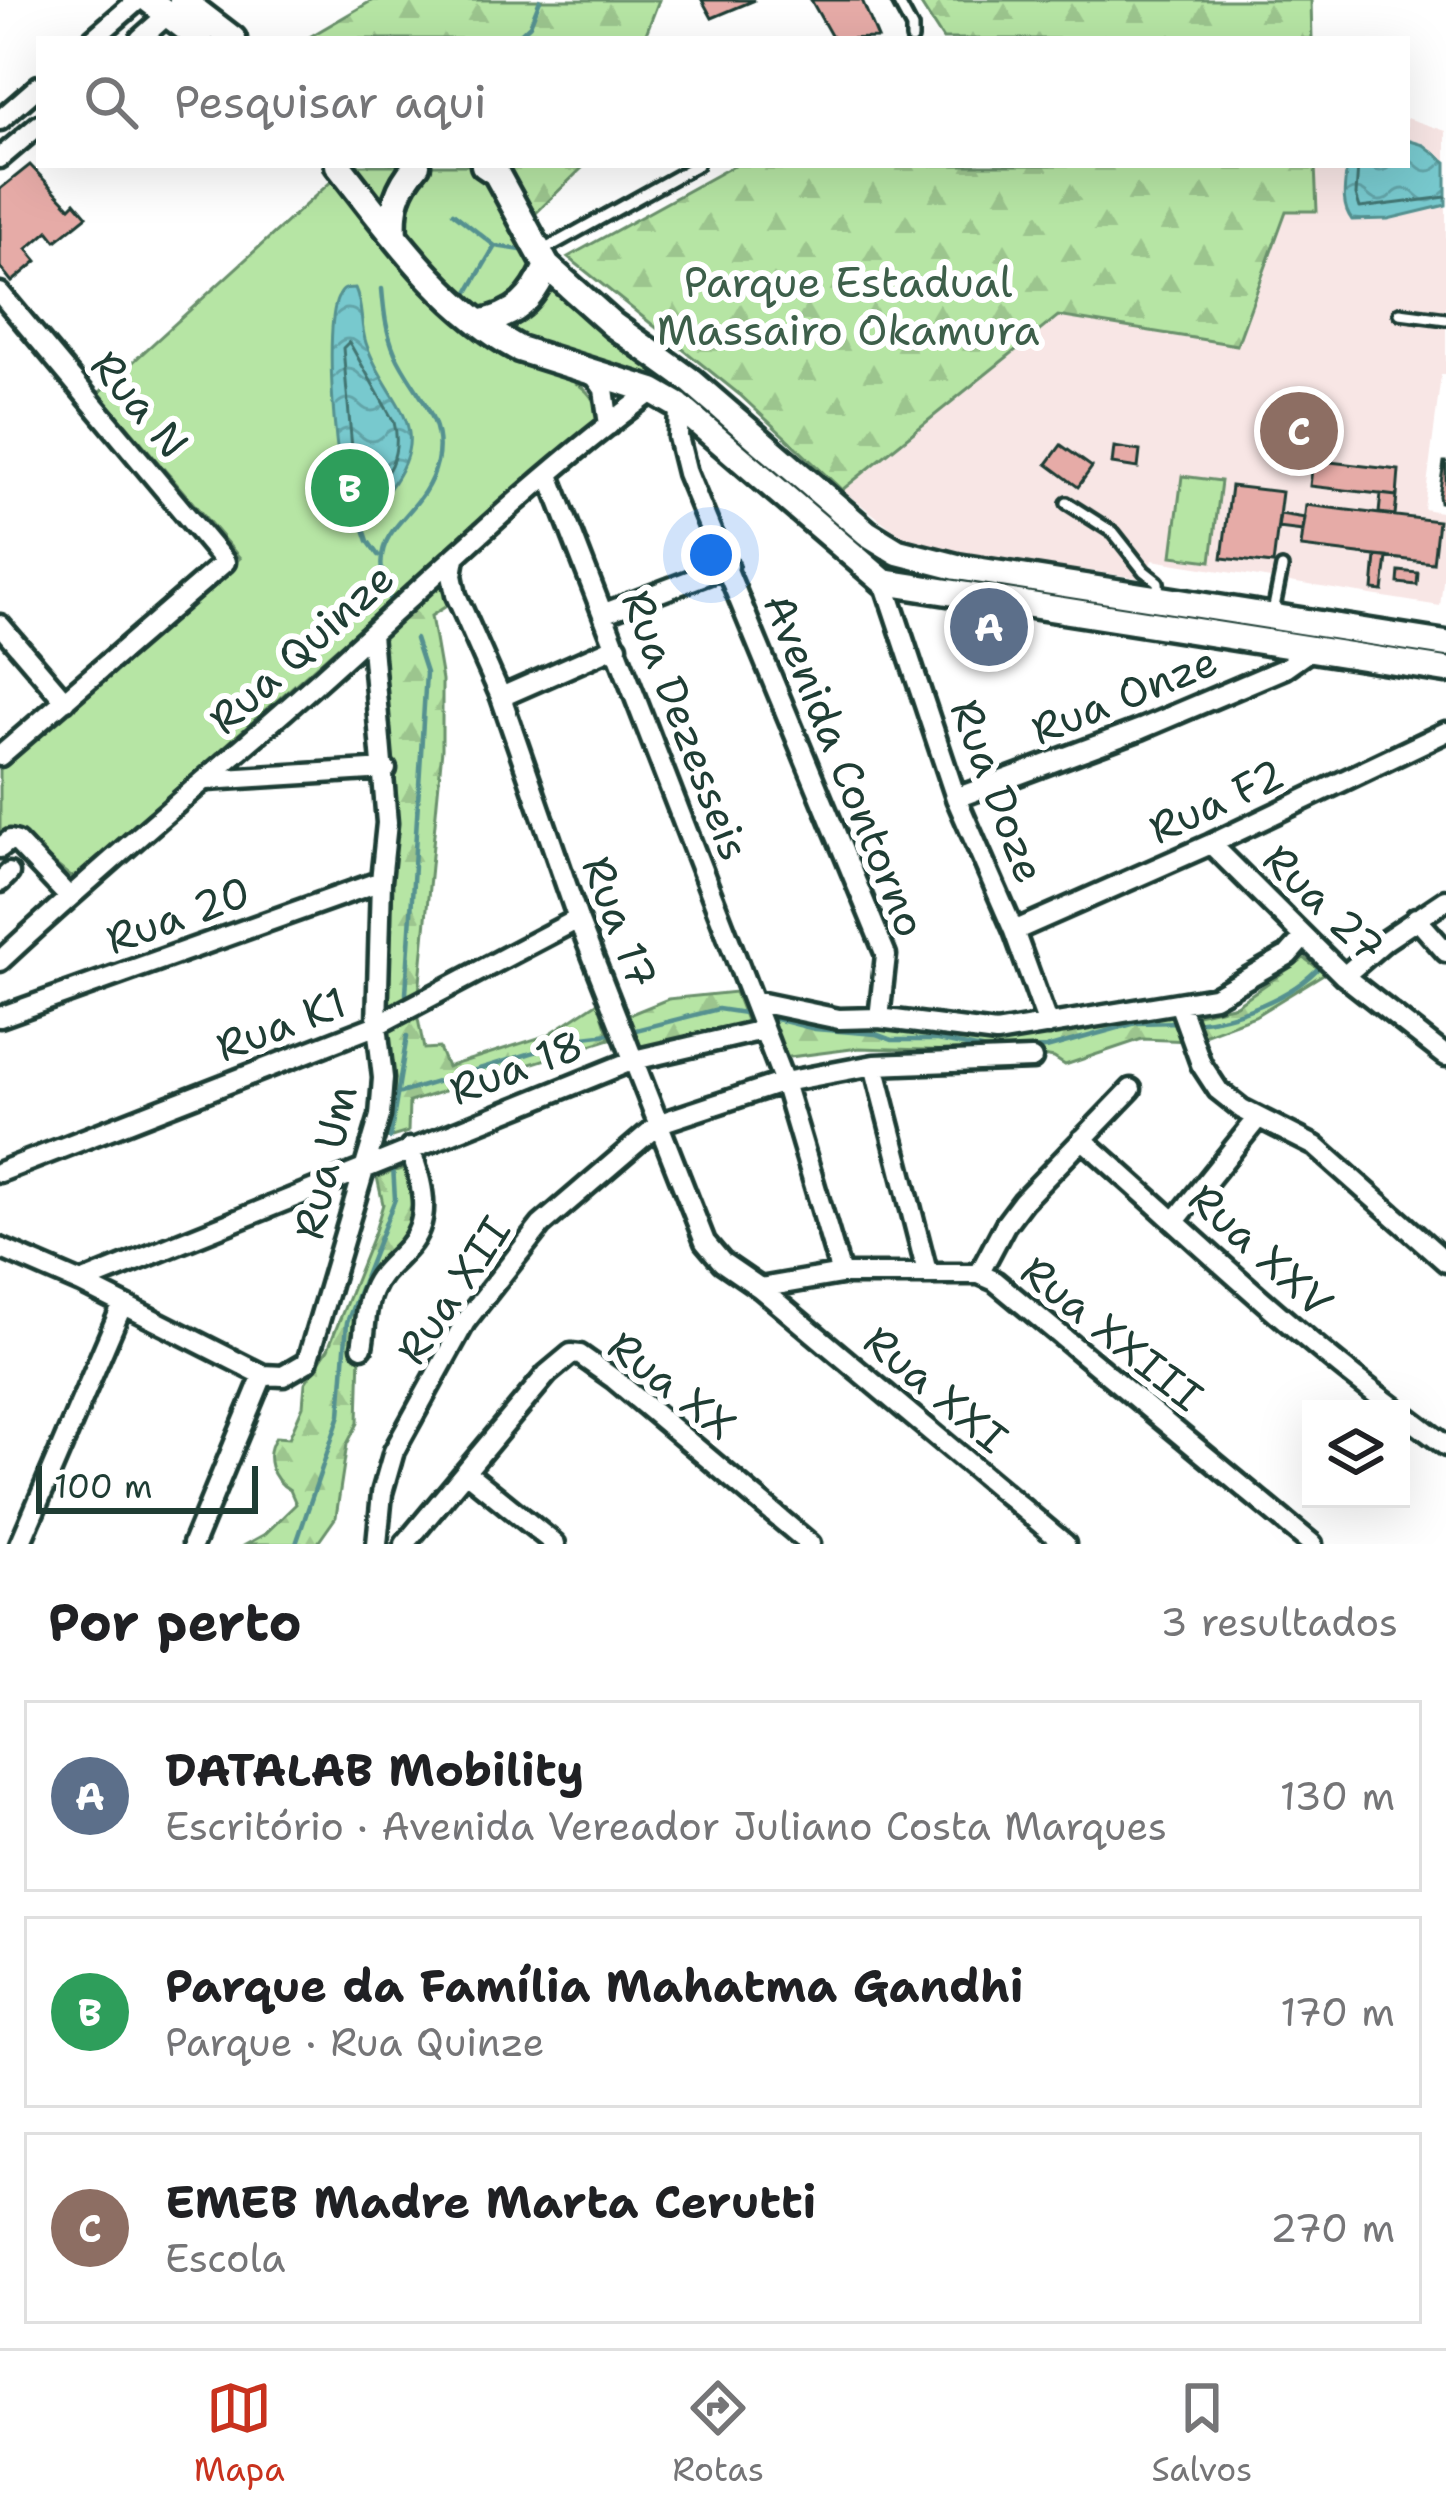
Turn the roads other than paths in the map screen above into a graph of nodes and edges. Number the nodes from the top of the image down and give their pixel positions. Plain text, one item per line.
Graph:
1 (138, 0) edge
2 (897, 0) edge
3 (166, 5) edge
4 (96, 36) edge
5 (142, 36) edge
6 (197, 36) edge
7 (227, 36) edge
8 (912, 36) edge
9 (36, 89) edge
10 (0, 119) edge
11 (36, 128) edge
12 (0, 158) edge
13 (340, 168) edge
14 (414, 168) edge
15 (488, 168) edge
16 (692, 168) edge
17 (394, 236) junction
18 (544, 259) junction
19 (0, 293) edge
20 (1400, 313) dead end
21 (1446, 319) edge
22 (479, 323) junction
23 (594, 375) junction
24 (653, 391) junction
25 (679, 406) junction
26 (609, 425) junction
27 (549, 475) junction
28 (1067, 503) dead end
29 (455, 558) junction
30 (728, 566) junction
31 (1282, 568) dead end
32 (884, 582) junction
33 (1160, 599) junction
34 (605, 613) junction
35 (1272, 617) junction
36 (0, 625) edge
37 (371, 634) junction
38 (1446, 644) edge
39 (616, 646) junction
40 (1312, 649) junction
41 (1446, 670) edge
42 (501, 698) junction
43 (65, 701) junction
44 (1446, 732) edge
45 (0, 757) edge
46 (386, 769) junction
47 (207, 780) junction
48 (956, 798) junction
49 (1211, 844) junction
50 (0, 848) edge
51 (381, 881) junction
52 (68, 896) junction
53 (1446, 900) edge
54 (1416, 918) junction
55 (578, 919) junction
56 (1014, 931) junction
57 (1304, 937) junction
58 (1446, 952) edge
59 (0, 962) edge
60 (1335, 967) junction
61 (754, 1003) junction
62 (1184, 1016) junction
63 (0, 1017) edge
64 (879, 1018) junction
65 (377, 1025) junction
66 (1048, 1025) junction
67 (762, 1027) junction
68 (627, 1042) junction
69 (1446, 1056) edge
70 (1033, 1059) dead end
71 (874, 1065) junction
72 (784, 1082) junction
73 (1131, 1089) dead end
74 (1258, 1118) junction
75 (660, 1123) junction
76 (1082, 1139) junction
77 (410, 1148) junction
78 (369, 1164) junction
79 (0, 1172) edge
80 (1175, 1221) junction
81 (0, 1248) edge
82 (1446, 1262) edge
83 (927, 1273) junction
84 (841, 1274) junction
85 (980, 1274) junction
86 (81, 1283) junction
87 (760, 1288) junction
88 (122, 1306) junction
89 (362, 1347) dead end
90 (262, 1375) junction
91 (1384, 1400) edge
92 (1410, 1419) edge
93 (1446, 1446) edge
94 (467, 1473) junction
95 (20, 1544) edge
96 (193, 1544) edge
97 (377, 1544) edge
98 (405, 1544) edge
99 (555, 1544) edge
100 (810, 1544) edge
101 (1065, 1544) edge
102 (1312, 1544) edge

1 - 4 street
2 - 8 lane
3 - 5 street
3 - 6 main road
3 - 7 main road
9 - 10 street
11 - 12 street
13 - 17 main road
14 - 17 main road
15 - 18 main road
16 - 18 lane
17 - 22 main road
18 - 22 main road
18 - 33 main road
19 - 43 street, Rua N
20 - 21 lane
22 - 23 main road
23 - 24 main road
23 - 26 street
24 - 25 main road
24 - 26 street, Rua Quinze
25 - 30 street, Avenida Contorno
25 - 32 main road
26 - 27 street, Rua Quinze
27 - 29 street, Rua Quinze
27 - 34 street, Rua Dezesseis
28 - 33 lane
29 - 37 street, Rua Quinze
29 - 42 street, Rua 17
30 - 34 street
30 - 64 street, Avenida Contorno
31 - 35 lane
32 - 40 main road
32 - 48 street, Rua Doze
33 - 35 main road
34 - 39 street, Rua Dezesseis
35 - 38 main road
36 - 43 street
37 - 46 street, Rua Um
37 - 47 street, Rua Quinze
39 - 42 street
39 - 61 street, Rua Dezesseis
40 - 41 main road
40 - 48 street, Rua Onze
42 - 55 street, Rua 17
43 - 45 street
44 - 49 street, Rua F2
46 - 47 street
46 - 51 street, Rua Um
47 - 52 street, Rua Quinze
48 - 56 street, Rua Doze
49 - 56 street, Rua F2
49 - 57 street, Rua 27
50 - 52 street
51 - 63 street, Rua 20
51 - 65 street, Rua Um
52 - 59 street, Rua Quinze
53 - 54 street
54 - 58 street
54 - 60 street
55 - 65 street, Rua K1
55 - 68 street, Rua 17
56 - 66 street, Rua Doze
57 - 60 street, Rua 27
57 - 62 street
60 - 69 street, Rua 27
61 - 64 street
61 - 67 street, Rua Dezesseis
62 - 66 street
62 - 74 street
64 - 66 street
65 - 78 street, Rua Um
65 - 79 street, Rua K1
67 - 68 street, Rua 18
67 - 72 street, Rua Dezesseis
68 - 75 street, Rua 17
68 - 77 street, Rua 18
70 - 71 street
71 - 72 street
71 - 83 street
72 - 75 street
72 - 84 street, Rua Dezesseis
73 - 76 street
74 - 80 street
74 - 82 street
75 - 87 street, Rua 17
75 - 97 street, Rua XII
76 - 80 street, Rua XXV
76 - 85 street
77 - 78 street, Rua 18
77 - 89 street
78 - 86 street, Rua 18
78 - 90 street, Rua Um
80 - 91 street, Rua XXV
81 - 86 street
83 - 84 street, Rua XXIII
83 - 85 street, Rua XXIII
84 - 87 street, Rua XXIII
85 - 102 street, Rua XXIII
86 - 88 street
87 - 101 street, Rua XXI
88 - 90 street
88 - 95 street
90 - 96 street
92 - 93 street, Rua XXV
94 - 98 street, Rua XX
94 - 99 street
94 - 100 street, Rua XX

